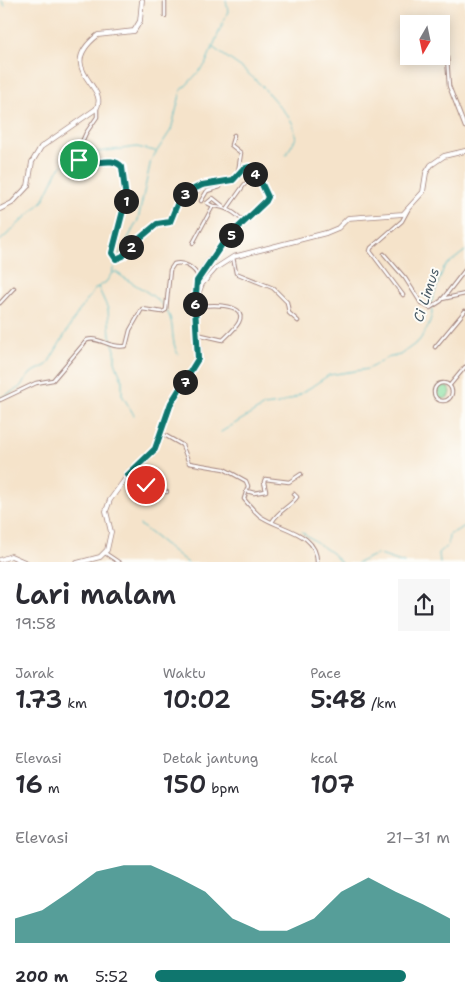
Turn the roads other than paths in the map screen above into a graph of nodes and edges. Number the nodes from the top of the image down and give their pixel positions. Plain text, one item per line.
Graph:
1 (142, 0) edge
2 (165, 0) edge
3 (165, 16) dead end
4 (448, 65) edge
5 (96, 109) junction
6 (465, 127) edge
7 (234, 135) dead end
8 (465, 151) edge
9 (238, 174) junction
10 (255, 174) junction
11 (222, 182) junction
12 (202, 185) junction
13 (197, 191) dead end
14 (201, 201) dead end
15 (214, 206) junction
16 (226, 208) junction
17 (0, 209) edge
18 (409, 209) junction
19 (245, 223) junction
20 (193, 243) dead end
21 (384, 254) dead end
22 (233, 257) junction
23 (465, 270) edge
24 (197, 281) junction
25 (14, 288) dead end
26 (197, 294) junction
27 (465, 294) edge
28 (403, 295) dead end
29 (442, 299) junction
30 (0, 303) edge
31 (195, 307) junction
32 (465, 311) edge
33 (298, 321) dead end
34 (198, 334) junction
35 (435, 347) dead end
36 (465, 367) edge
37 (450, 385) junction
38 (0, 400) edge
39 (161, 433) junction
40 (301, 474) dead end
41 (128, 475) junction
42 (247, 491) junction
43 (167, 492) dead end
44 (294, 494) dead end
45 (272, 522) junction
46 (105, 553) junction
47 (0, 560) edge
48 (26, 562) edge
49 (77, 562) edge
50 (120, 562) edge
51 (317, 562) edge

1 - 5 street
2 - 3 street
4 - 6 street
5 - 12 street
5 - 17 street
7 - 9 street
8 - 18 street
9 - 10 street
9 - 11 street
10 - 16 street
10 - 19 street
11 - 12 street
11 - 14 street
12 - 13 street
15 - 16 street
15 - 16 street
15 - 20 street
16 - 19 street
18 - 22 street
18 - 28 street
19 - 24 street
21 - 29 street
22 - 26 street
22 - 33 street
23 - 29 street
24 - 26 street
24 - 38 street
25 - 30 street
26 - 31 street
27 - 29 street
31 - 34 street
31 - 34 street
32 - 35 street
34 - 39 street
36 - 37 street
37 - 37 street
39 - 41 street
39 - 42 street
40 - 42 street
41 - 43 street
41 - 46 street
42 - 45 street
44 - 45 street
45 - 51 street
46 - 49 street
46 - 50 street
47 - 48 street

